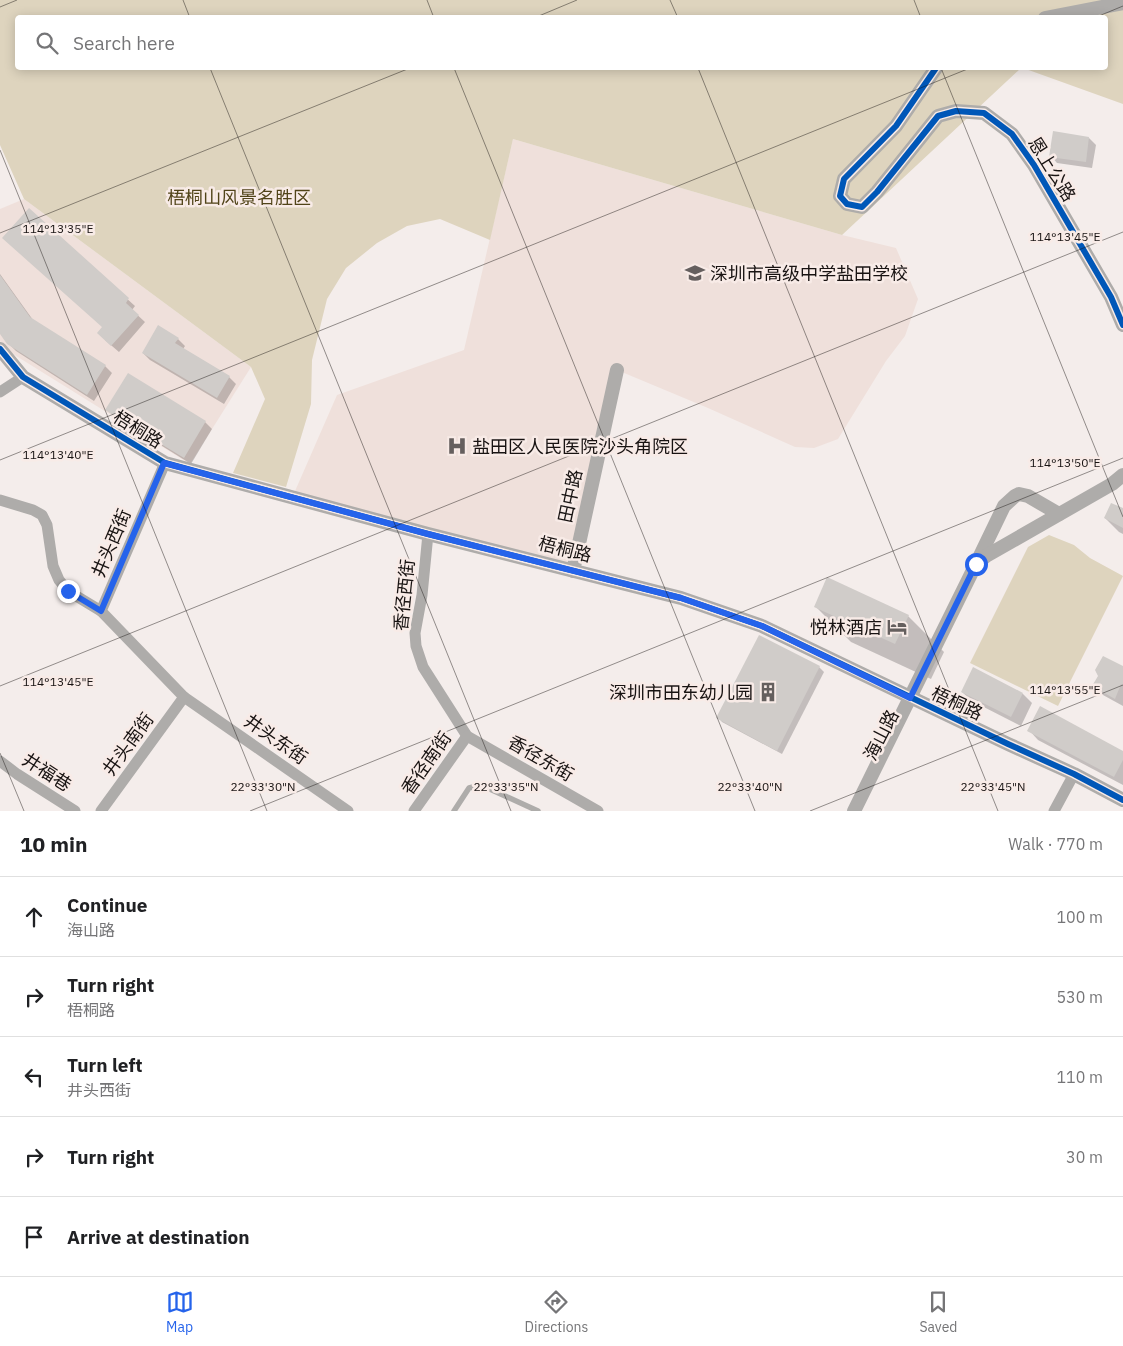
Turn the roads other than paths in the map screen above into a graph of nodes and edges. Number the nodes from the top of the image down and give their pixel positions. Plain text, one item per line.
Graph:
1 (1123, 3) edge
2 (1061, 15) edge
3 (935, 70) edge
4 (1123, 325) edge
5 (0, 349) edge
6 (617, 370) dead end
7 (23, 376) junction
8 (0, 392) edge
9 (164, 463) junction
10 (1123, 475) edge
11 (0, 500) edge
12 (1059, 514) junction
13 (428, 534) junction
14 (1016, 538) junction
15 (976, 564) junction
16 (573, 571) junction
17 (101, 611) junction
18 (184, 697) junction
19 (914, 700) junction
20 (467, 736) junction
21 (0, 761) edge
22 (1074, 774) junction
23 (1123, 800) edge
24 (75, 811) edge
25 (100, 811) edge
26 (348, 811) edge
27 (414, 811) edge
28 (454, 811) edge
29 (538, 811) edge
30 (598, 811) edge
31 (854, 811) edge
32 (864, 811) edge
33 (1054, 811) edge

1 - 2 street
3 - 4 street, 恩上公路
5 - 7 street, 梧桐路
6 - 16 street, 田中路
7 - 8 street
7 - 9 street, 梧桐路
9 - 13 street, 梧桐路
9 - 17 street, 井头西街
10 - 12 street
11 - 17 street
12 - 14 street
12 - 15 street, 海山路
13 - 16 street, 梧桐路
13 - 20 street, 香径西街
14 - 15 street, 海山路
14 - 19 street, 海山路
15 - 19 street, 海山路
16 - 19 street, 梧桐路
17 - 18 street
18 - 25 street, 井头南街
18 - 26 street, 井头东街
19 - 22 street, 梧桐路
19 - 31 street, 海山路
19 - 32 street, 海山路
20 - 27 street, 香径南街
20 - 30 street, 香径东街
21 - 24 street, 井福巷
22 - 23 street, 梧桐路
22 - 33 street
28 - 29 lane

